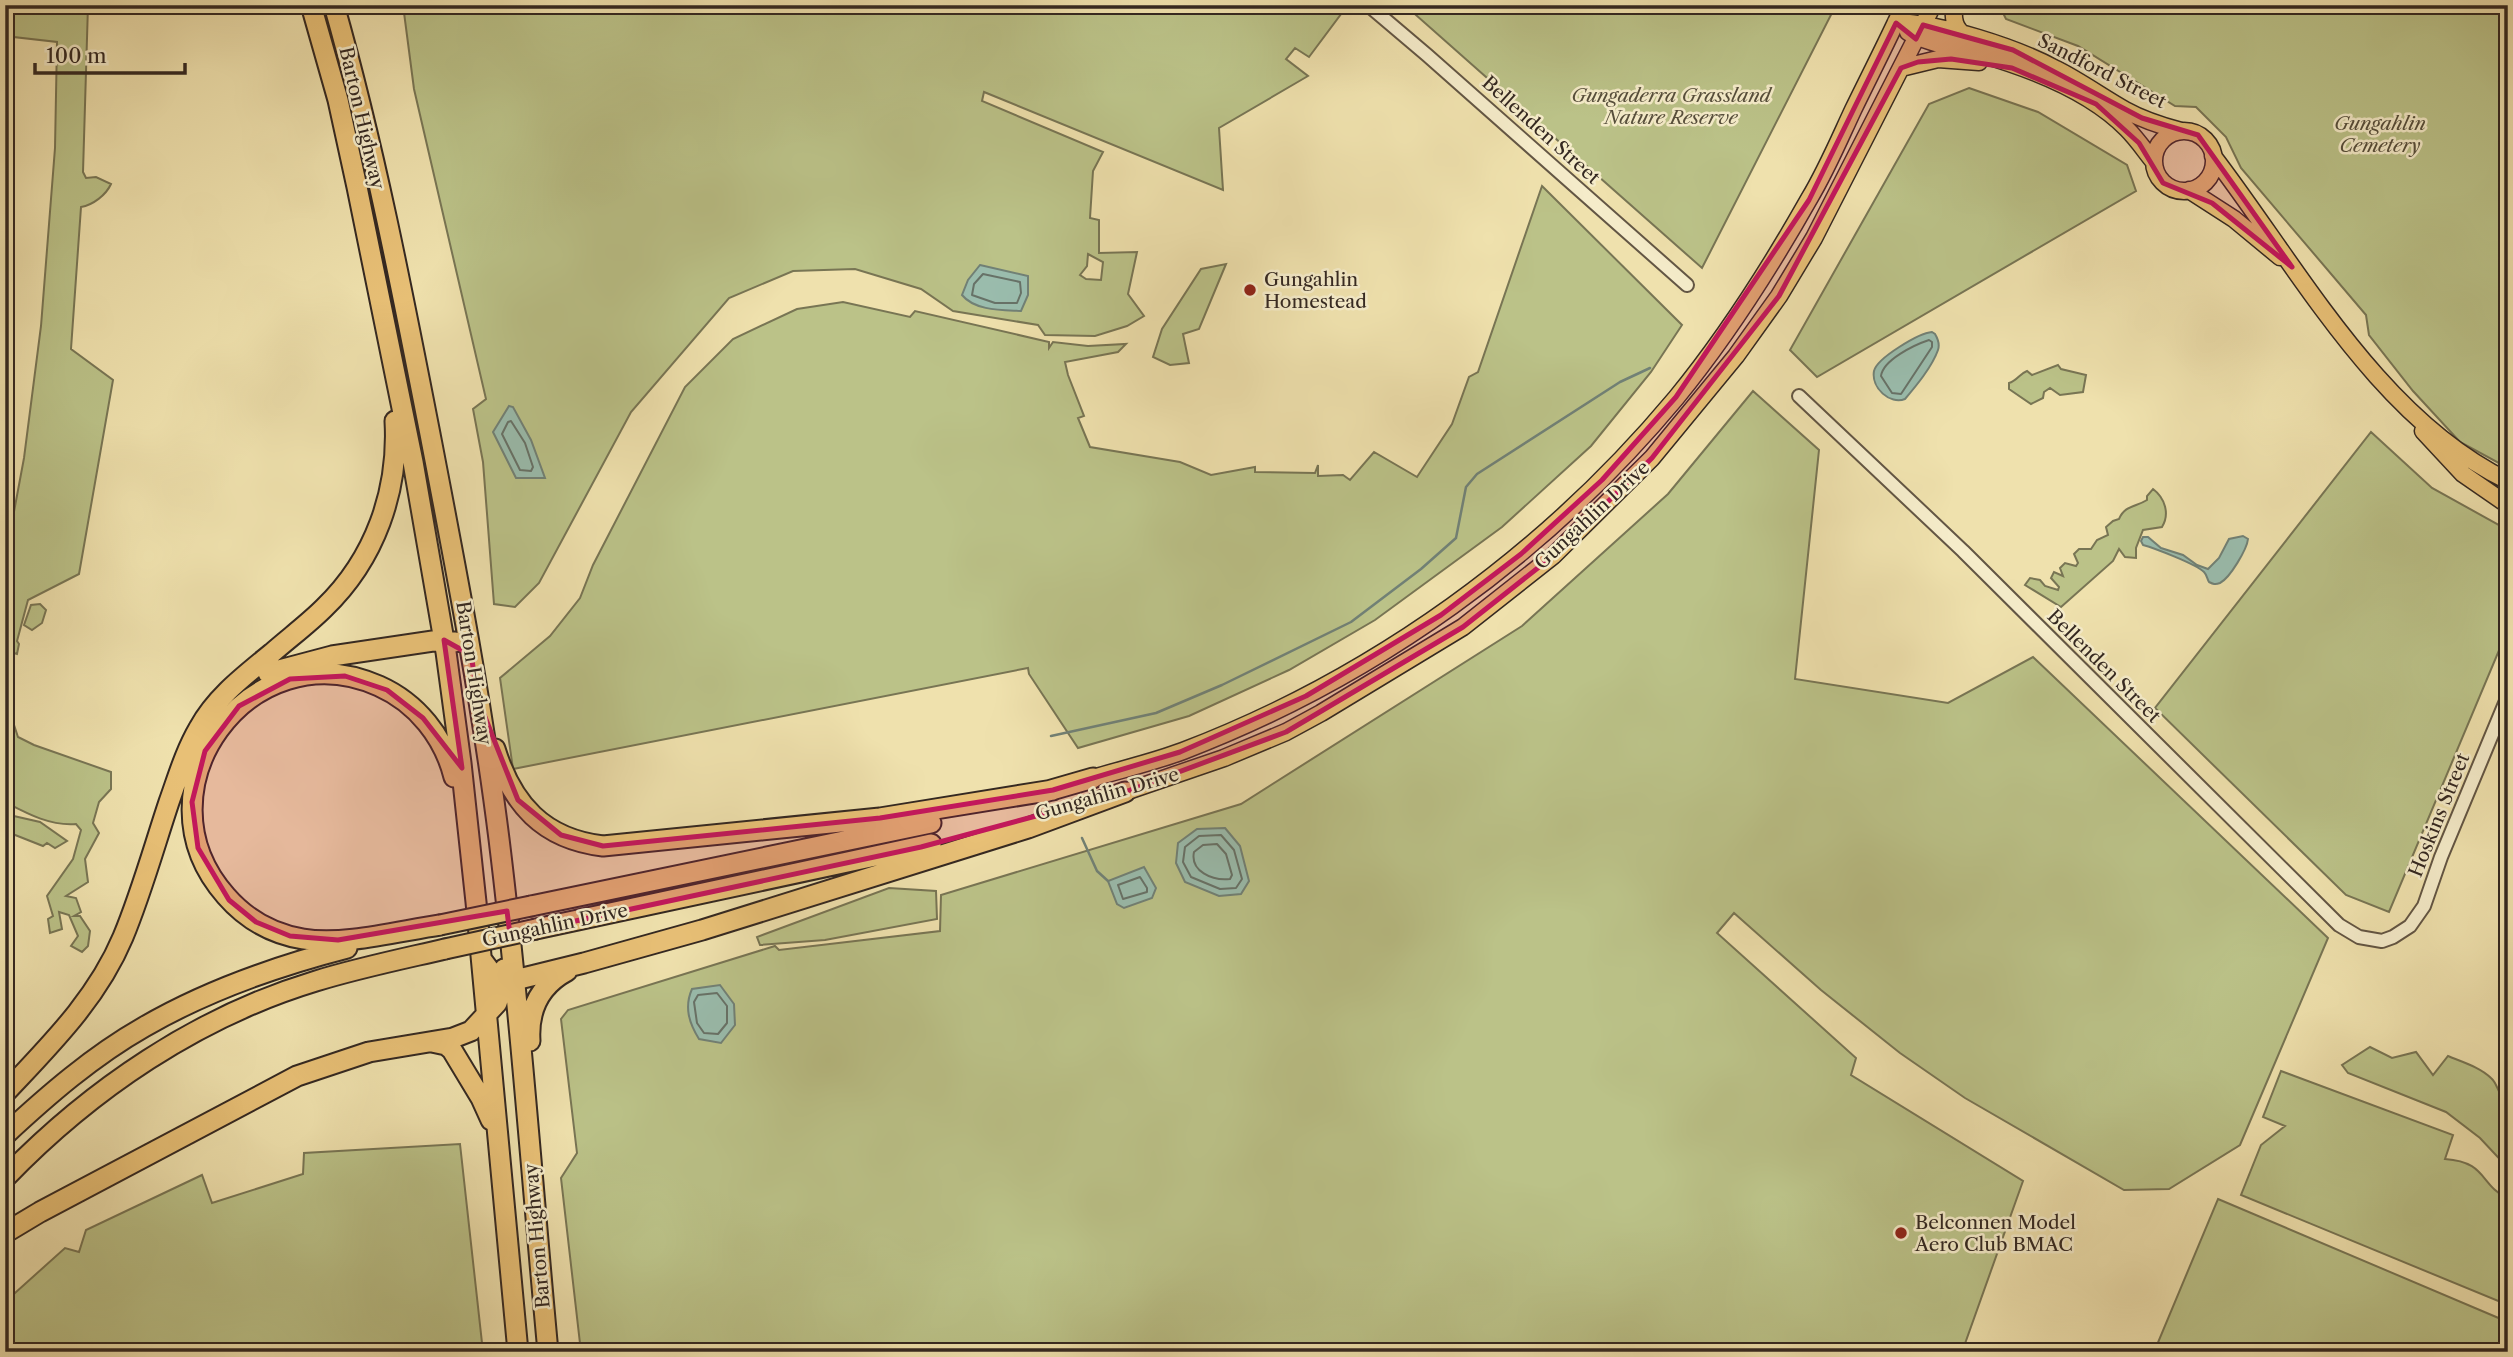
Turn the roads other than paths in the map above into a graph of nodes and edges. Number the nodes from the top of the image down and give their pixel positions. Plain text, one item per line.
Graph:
1 (311, 5) edge
2 (334, 5) edge
3 (1368, 5) edge
4 (1904, 5) edge
5 (1933, 5) edge
6 (1954, 5) edge
7 (1896, 23) junction
8 (1920, 31) junction
9 (1968, 37) junction
10 (1901, 68) junction
11 (2033, 73) junction
12 (2180, 131) junction
13 (2213, 156) junction
14 (2154, 162) junction
15 (2189, 190) junction
16 (366, 237) junction
17 (2292, 267) junction
18 (1687, 285) dead end
19 (1799, 396) dead end
20 (2413, 414) junction
21 (2507, 480) edge
22 (2508, 505) edge
23 (444, 640) junction
24 (473, 662) junction
25 (2508, 696) edge
26 (479, 702) junction
27 (200, 726) junction
28 (1093, 778) joint
29 (1053, 790) junction
30 (1125, 792) junction
31 (476, 902) junction
32 (440, 925) junction
33 (2393, 937) joint
34 (481, 959) junction
35 (584, 963) junction
36 (509, 980) junction
37 (487, 1016) junction
38 (422, 1042) junction
39 (5, 1093) edge
40 (5, 1135) edge
41 (498, 1138) junction
42 (5, 1178) edge
43 (5, 1233) edge
44 (519, 1352) edge
45 (548, 1352) edge

1 - 16 highway, Barton Highway
2 - 24 highway, Barton Highway
3 - 18 street, Bellenden Street
4 - 7 main road, Gungahlin Drive
5 - 8 main road, Gungahlin Drive
6 - 9 main road
7 - 8 main road
7 - 28 main road, Gungahlin Drive
8 - 9 main road, Sandford Street
8 - 10 main road, Gungahlin Drive
8 - 11 main road, Sandford Street
9 - 12 main road, Sandford Street
10 - 11 main road
10 - 30 main road, Gungahlin Drive
11 - 14 main road, Sandford Street
12 - 13 main road
12 - 14 main road
13 - 15 main road
13 - 17 main road
14 - 15 main road
15 - 17 main road
16 - 23 highway, Barton Highway
16 - 27 highway
17 - 20 main road
19 - 33 street, Bellenden Street
20 - 21 main road
20 - 22 main road
23 - 24 highway
23 - 27 highway
23 - 31 highway, Barton Highway
24 - 26 highway, Barton Highway
25 - 33 street, Hoskins Street
26 - 29 highway
26 - 36 highway, Barton Highway
27 - 39 highway
28 - 29 highway, Gungahlin Drive
29 - 32 highway, Gungahlin Drive, bridge
30 - 35 highway
30 - 42 highway, Gungahlin Drive, bridge
31 - 32 highway
31 - 34 highway, Barton Highway
32 - 40 highway, Gungahlin Drive
34 - 36 highway
34 - 37 highway, Barton Highway
35 - 36 highway
35 - 45 highway
36 - 37 highway
36 - 45 highway, Barton Highway
37 - 38 highway
37 - 41 highway, Barton Highway
38 - 41 highway
38 - 43 highway
41 - 44 highway, Barton Highway

